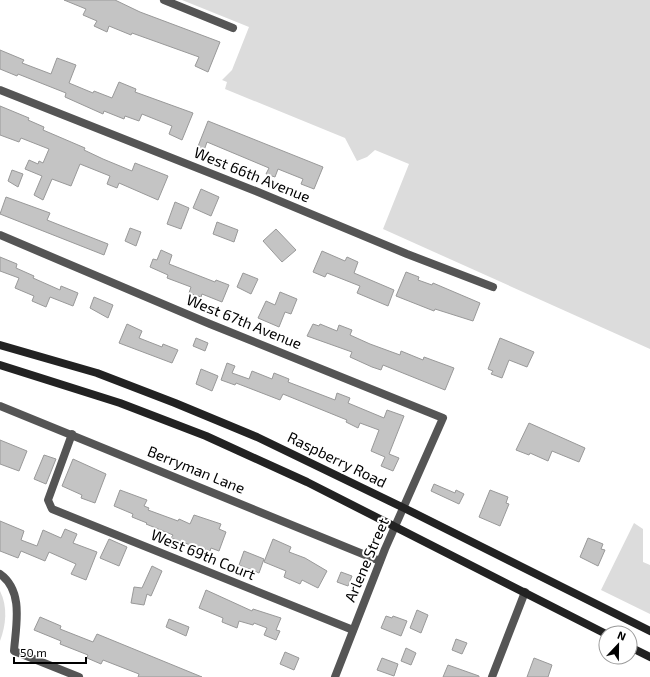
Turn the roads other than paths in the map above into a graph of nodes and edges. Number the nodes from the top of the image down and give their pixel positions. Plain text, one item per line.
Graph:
1 (164, 0) edge
2 (233, 28) dead end
3 (0, 90) edge
4 (0, 235) edge
5 (493, 287) dead end
6 (0, 345) edge
7 (0, 365) edge
8 (0, 406) edge
9 (72, 434) junction
10 (427, 454) joint
11 (404, 508) junction
12 (396, 527) junction
13 (380, 561) junction
14 (0, 574) edge
15 (525, 592) junction
16 (353, 630) junction
17 (598, 630) edge
18 (650, 631) edge
19 (638, 651) edge
20 (650, 657) edge
21 (79, 677) edge
22 (335, 677) edge
23 (492, 677) edge

1 - 2 street
3 - 5 street, West 66th Avenue
4 - 10 street, West 67th Avenue
6 - 11 main road, Raspberry Road
7 - 12 main road
8 - 9 street, Berryman Lane
9 - 13 street, Berryman Lane
9 - 16 street, West 69th Court
10 - 11 street, Arlene Street
11 - 12 street, Arlene Street
11 - 18 main road, Raspberry Road
12 - 13 street, Arlene Street
12 - 15 main road
13 - 16 street, Arlene Street
14 - 21 street
15 - 17 main road
15 - 23 street
16 - 22 street, Arlene Street
19 - 20 main road

